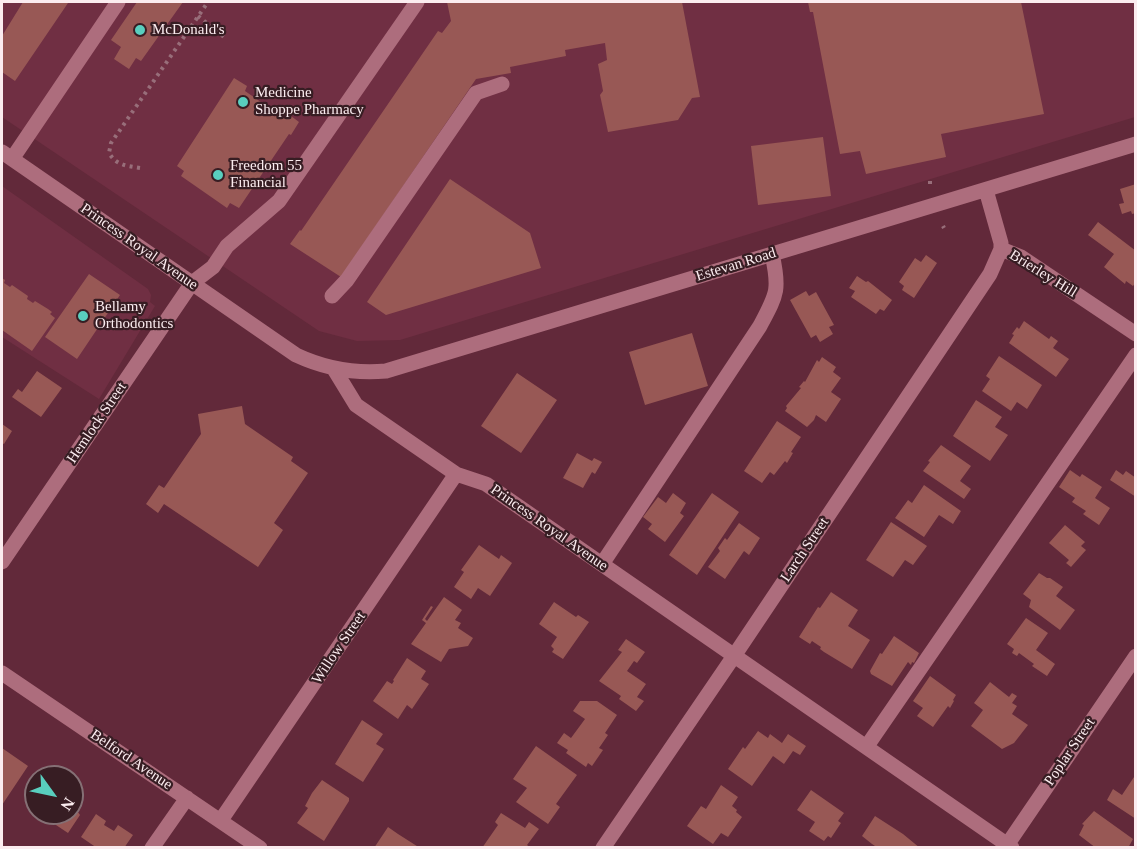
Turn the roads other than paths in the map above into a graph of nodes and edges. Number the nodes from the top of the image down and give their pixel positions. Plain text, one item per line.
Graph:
1 (118, 2) edge
2 (417, 2) edge
3 (502, 84) dead end
4 (1136, 144) edge
5 (7, 156) edge
6 (986, 190) junction
7 (1001, 249) junction
8 (772, 254) junction
9 (192, 283) junction
10 (332, 296) dead end
11 (1136, 334) edge
12 (1136, 355) edge
13 (334, 369) junction
14 (456, 474) junction
15 (2, 562) edge
16 (602, 564) junction
17 (734, 656) junction
18 (1136, 656) edge
19 (2, 673) edge
20 (867, 746) junction
21 (187, 798) junction
22 (221, 820) junction
23 (1008, 846) edge
24 (152, 848) edge
25 (260, 848) edge
26 (603, 848) edge

1 - 5 street
2 - 9 street, Hemlock Street
3 - 10 street
4 - 6 street, Estevan Road
5 - 9 street, Princess Royal Avenue
6 - 7 street, Brierley Hill
6 - 8 street, Estevan Road
7 - 11 street, Brierley Hill
7 - 17 street, Larch Street
8 - 13 street, Estevan Road
8 - 16 street
9 - 13 street, Princess Royal Avenue
9 - 15 street, Hemlock Street
12 - 20 street
13 - 14 street, Princess Royal Avenue
14 - 16 street, Princess Royal Avenue
14 - 22 street, Willow Street
16 - 17 street, Princess Royal Avenue
17 - 20 street, Princess Royal Avenue
17 - 26 street, Larch Street
18 - 23 street, Poplar Street
19 - 21 street, Belford Avenue
20 - 23 street, Princess Royal Avenue
21 - 22 street, Belford Avenue
21 - 24 street
22 - 25 street, Belford Avenue

